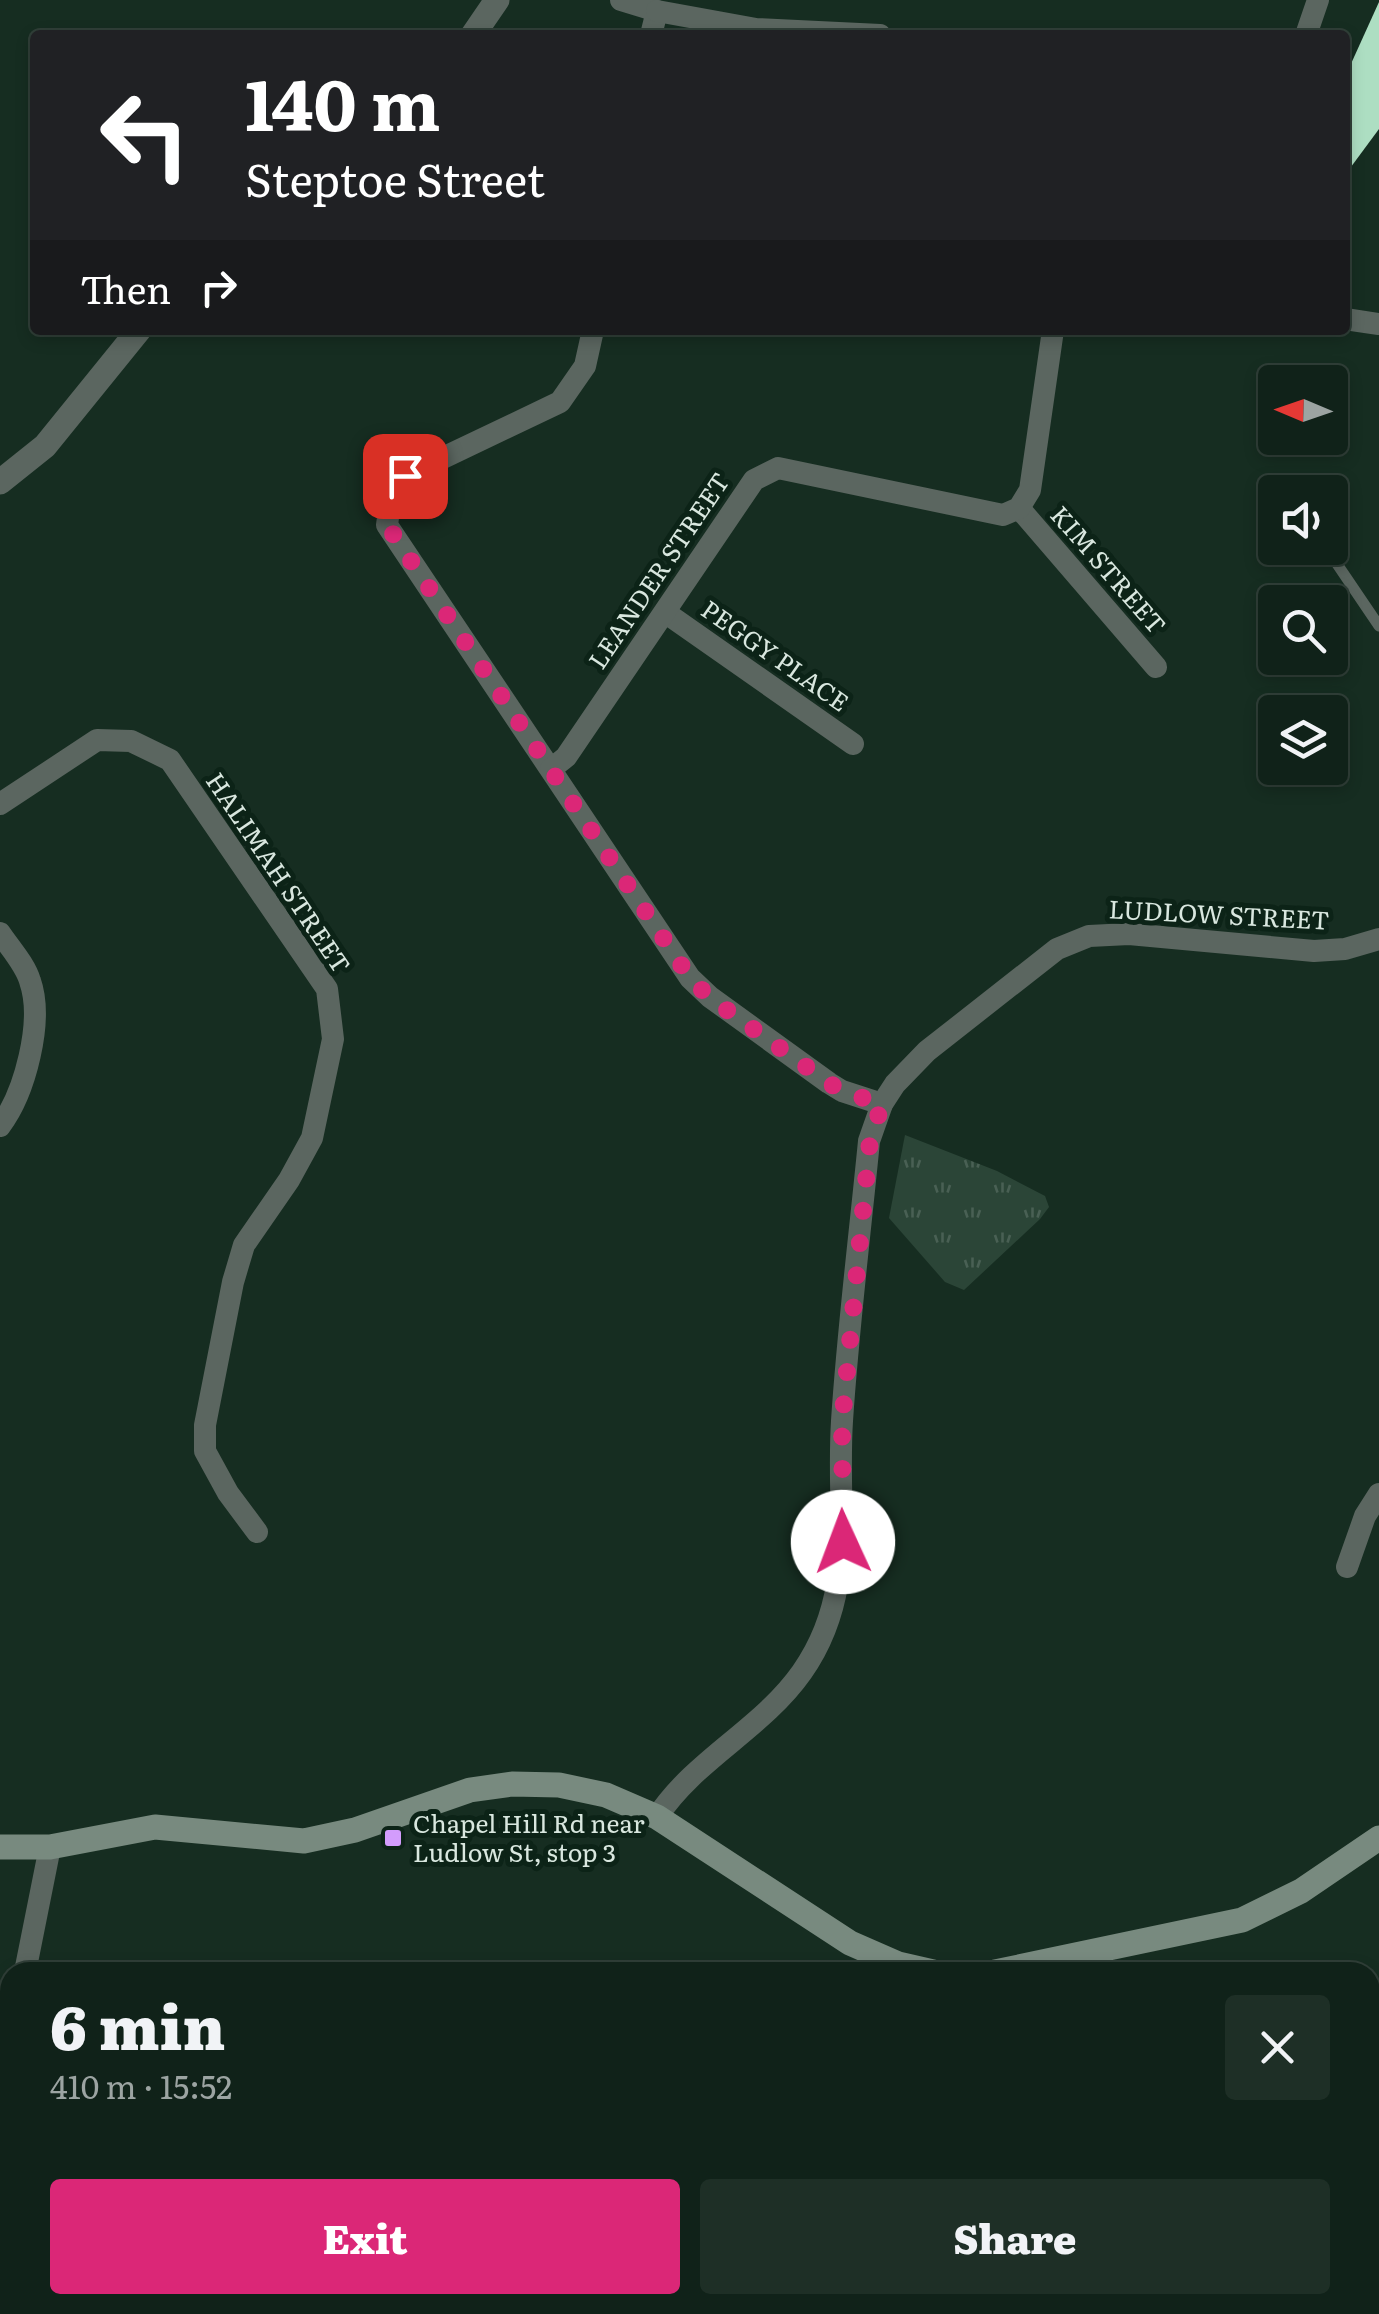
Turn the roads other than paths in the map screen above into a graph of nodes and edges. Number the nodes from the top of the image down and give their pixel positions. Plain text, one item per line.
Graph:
1 (497, 0) edge
2 (621, 0) edge
3 (1318, 0) edge
4 (657, 12) junction
5 (476, 30) edge
6 (653, 30) edge
7 (749, 30) edge
8 (1308, 30) edge
9 (1350, 320) edge
10 (1379, 324) edge
11 (135, 335) edge
12 (592, 335) edge
13 (1052, 335) edge
14 (0, 482) edge
15 (1018, 508) junction
16 (1338, 565) edge
17 (666, 614) junction
18 (1379, 626) edge
19 (1156, 667) dead end
20 (853, 744) dead end
21 (551, 769) junction
22 (0, 804) edge
23 (0, 934) edge
24 (1379, 939) edge
25 (0, 1074) edge
26 (24, 1076) junction
27 (882, 1104) junction
28 (0, 1126) edge
29 (1379, 1494) edge
30 (257, 1532) dead end
31 (1348, 1568) dead end
32 (658, 1817) junction
33 (1379, 1838) edge
34 (0, 1847) edge
35 (50, 1847) junction
36 (28, 1962) edge
37 (893, 1962) edge
38 (1043, 1962) edge

1 - 5 street
2 - 4 street
3 - 8 street
4 - 6 street
4 - 7 street
9 - 10 street
11 - 14 street
12 - 21 street
13 - 15 street
15 - 17 street, LEANDER STREET
15 - 19 street, KIM STREET
16 - 18 lane
17 - 20 street, PEGGY PLACE
17 - 21 street, LEANDER STREET
21 - 27 street
22 - 30 street, HALIMAH STREET
23 - 26 street
24 - 27 street, LUDLOW STREET
25 - 26 street
26 - 28 street
27 - 32 street, LUDLOW STREET
29 - 31 street
32 - 35 main road
32 - 37 main road
33 - 38 main road
34 - 35 main road
35 - 36 street

